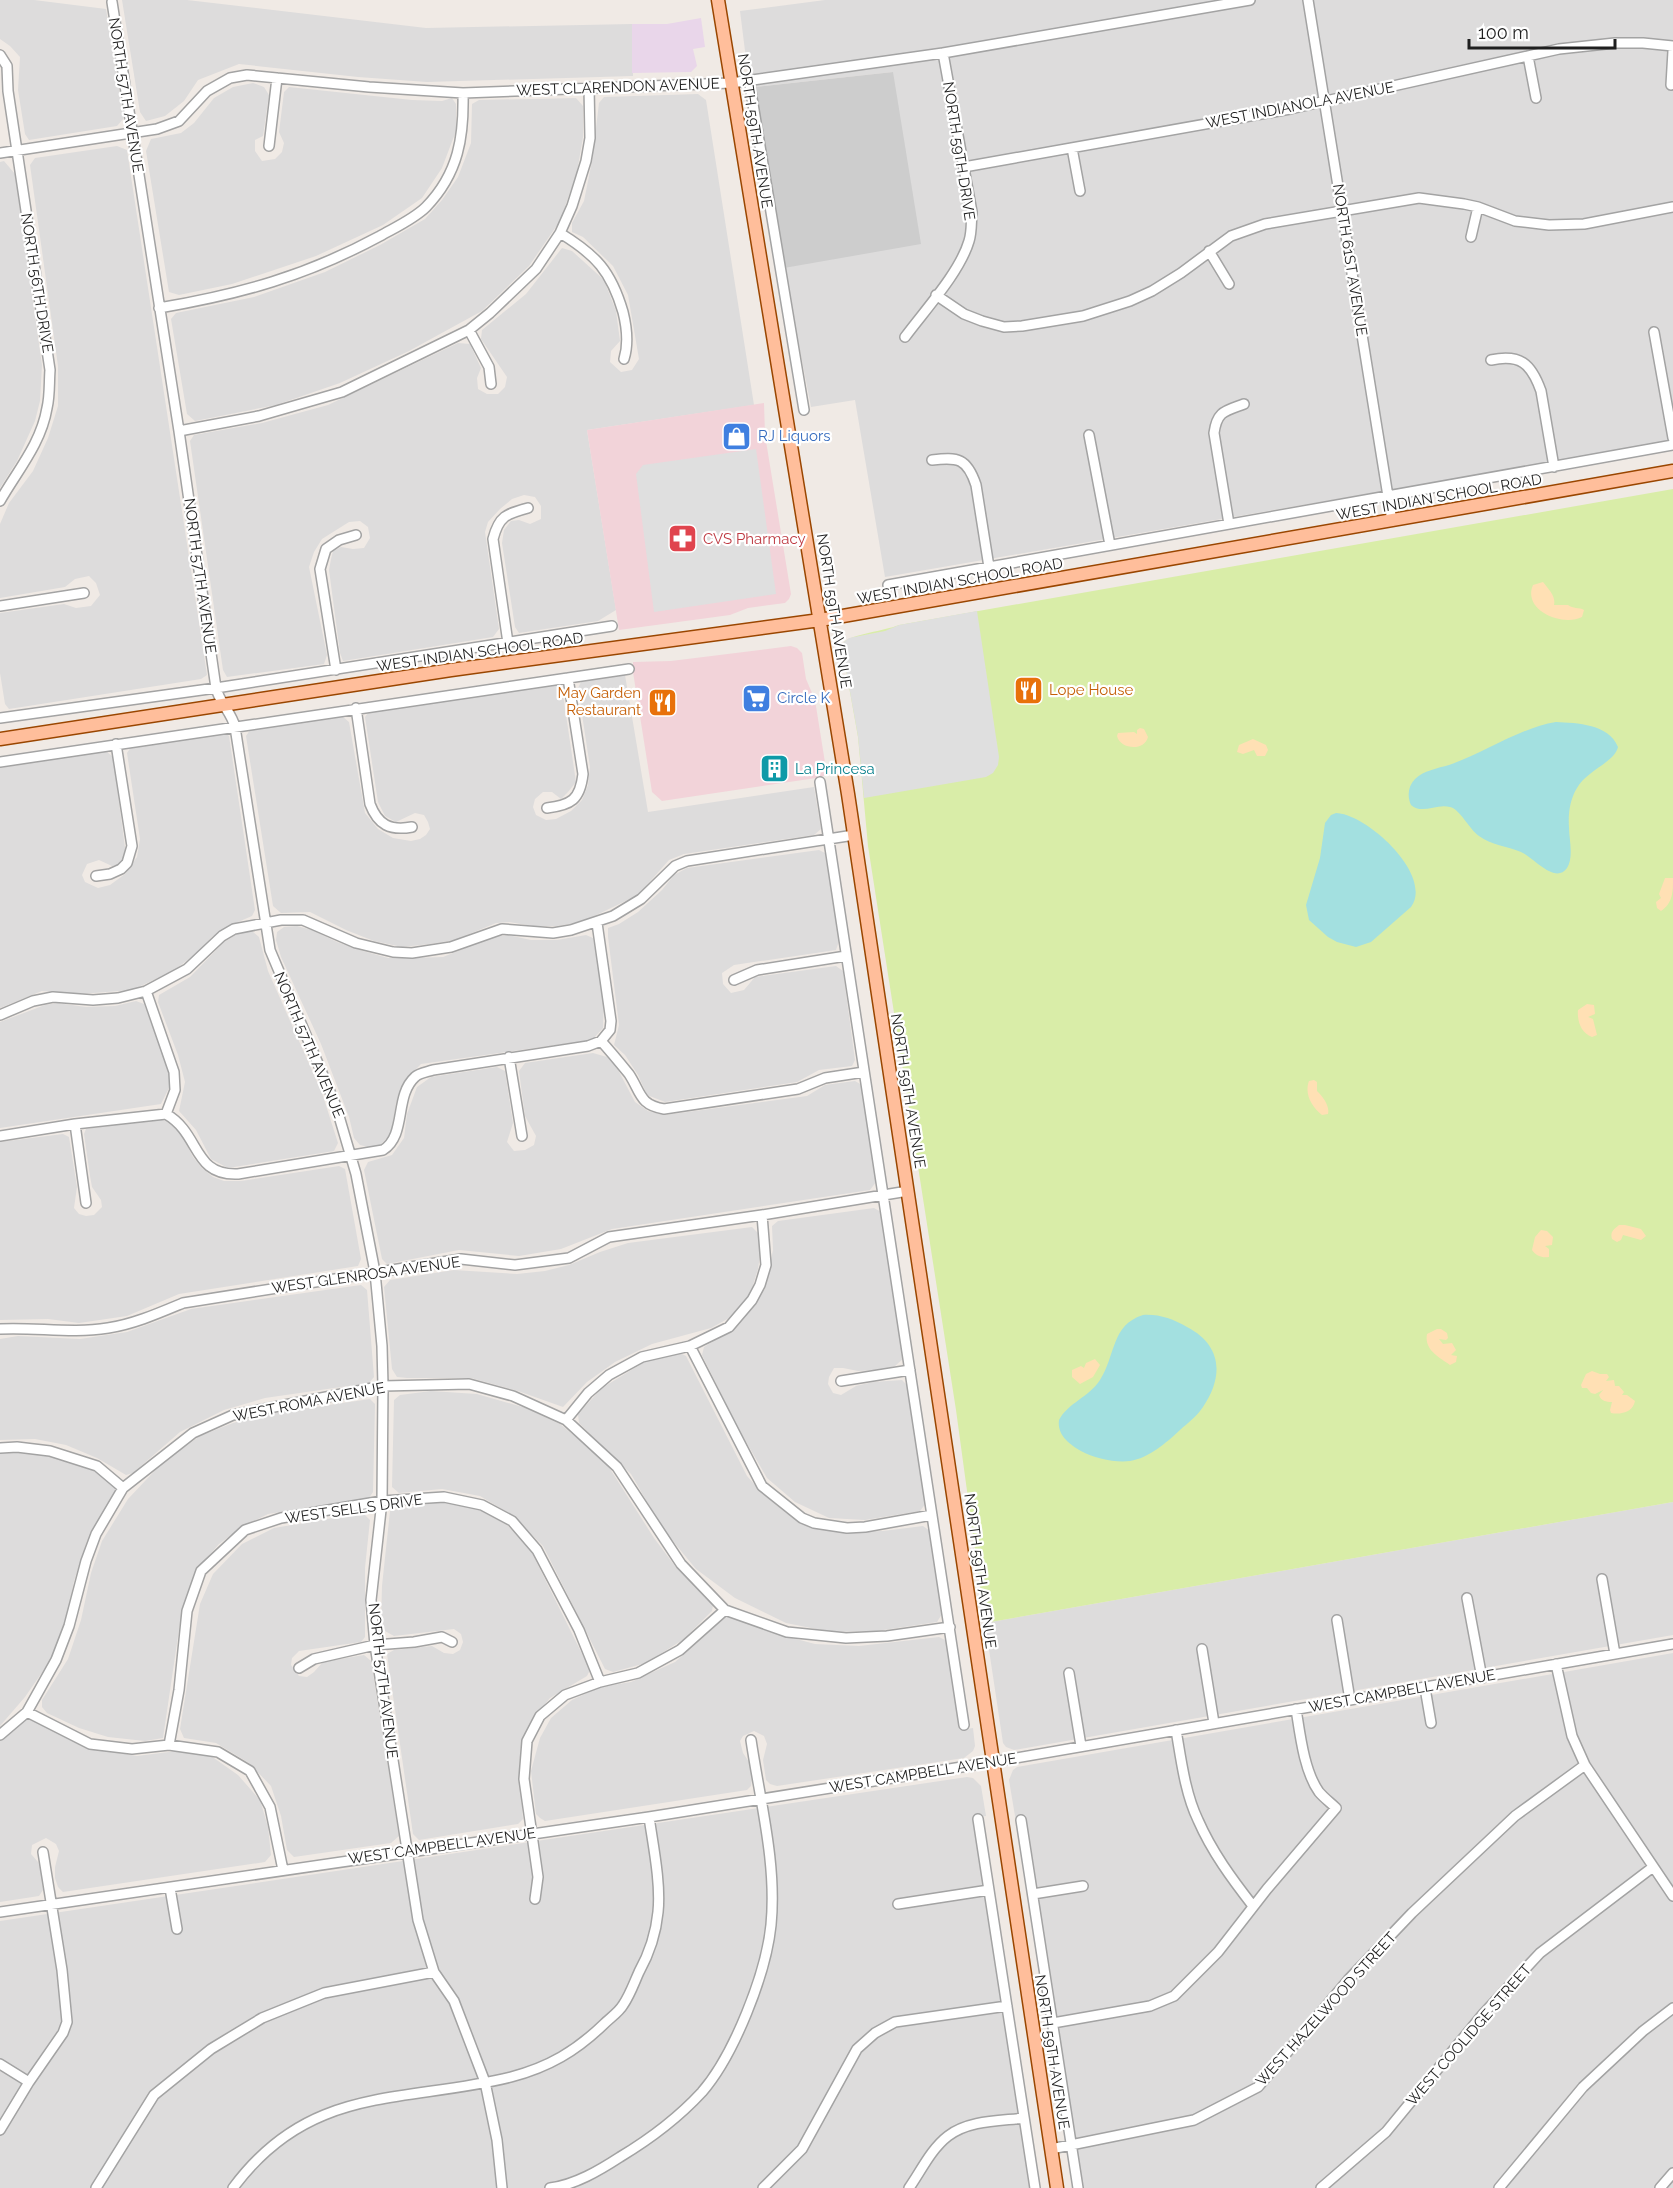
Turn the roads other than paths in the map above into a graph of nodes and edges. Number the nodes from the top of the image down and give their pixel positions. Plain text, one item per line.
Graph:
1 (718, 0) edge
2 (1250, 0) edge
3 (1308, 0) edge
4 (112, 2) dead end
5 (1673, 46) edge
6 (1673, 51) edge
7 (944, 53) junction
8 (1, 55) edge
9 (1528, 56) junction
10 (277, 78) junction
11 (749, 80) junction
12 (731, 83) junction
13 (1671, 85) dead end
14 (589, 87) junction
15 (463, 93) junction
16 (1536, 98) dead end
17 (1325, 102) junction
18 (132, 133) junction
19 (269, 146) dead end
20 (1072, 148) junction
21 (17, 151) junction
22 (0, 153) edge
23 (964, 167) junction
24 (1080, 191) dead end
25 (1478, 207) junction
26 (1673, 207) edge
27 (1342, 210) junction
28 (560, 233) junction
29 (1471, 237) dead end
30 (1209, 251) junction
31 (1229, 284) dead end
32 (936, 296) junction
33 (159, 308) junction
34 (469, 330) junction
35 (1654, 332) dead end
36 (905, 337) dead end
37 (624, 358) dead end
38 (1491, 360) dead end
39 (492, 384) dead end
40 (1244, 404) dead end
41 (804, 410) dead end
42 (179, 431) junction
43 (1089, 435) dead end
44 (1673, 438) edge
45 (1673, 445) edge
46 (932, 460) dead end
47 (1554, 467) junction
48 (1673, 471) edge
49 (1388, 496) junction
50 (0, 501) edge
51 (528, 508) dead end
52 (1392, 521) junction
53 (1229, 524) junction
54 (356, 535) dead end
55 (1110, 545) junction
56 (989, 567) junction
57 (888, 585) dead end
58 (84, 593) dead end
59 (0, 606) edge
60 (820, 620) junction
61 (612, 626) dead end
62 (508, 643) junction
63 (628, 669) dead end
64 (336, 670) junction
65 (568, 678) junction
66 (216, 688) junction
67 (225, 704) junction
68 (356, 708) junction
69 (0, 718) edge
70 (235, 727) junction
71 (0, 739) edge
72 (116, 744) junction
73 (0, 762) edge
74 (820, 782) dead end
75 (547, 808) dead end
76 (412, 827) dead end
77 (854, 835) junction
78 (828, 839) junction
79 (96, 876) dead end
80 (265, 923) junction
81 (597, 923) junction
82 (846, 956) junction
83 (734, 980) dead end
84 (146, 991) junction
85 (0, 1015) edge
86 (602, 1041) junction
87 (509, 1057) junction
88 (864, 1072) junction
89 (166, 1114) junction
90 (75, 1124) junction
91 (0, 1136) edge
92 (522, 1136) dead end
93 (351, 1157) junction
94 (908, 1191) junction
95 (883, 1195) junction
96 (86, 1203) dead end
97 (762, 1215) junction
98 (375, 1272) junction
99 (0, 1329) edge
100 (690, 1346) junction
101 (910, 1370) junction
102 (841, 1381) dead end
103 (383, 1386) junction
104 (566, 1420) junction
105 (0, 1448) edge
106 (123, 1488) junction
107 (382, 1502) junction
108 (932, 1515) junction
109 (1602, 1579) dead end
110 (1467, 1598) dead end
111 (725, 1610) junction
112 (1337, 1620) dead end
113 (950, 1627) junction
114 (452, 1642) dead end
115 (1673, 1644) edge
116 (375, 1645) junction
117 (1202, 1649) dead end
118 (1615, 1654) junction
119 (1556, 1664) junction
120 (299, 1668) dead end
121 (1069, 1673) dead end
122 (1482, 1678) junction
123 (600, 1682) junction
124 (1425, 1688) junction
125 (1350, 1700) junction
126 (1296, 1710) junction
127 (27, 1712) junction
128 (1214, 1723) junction
129 (1431, 1723) dead end
130 (964, 1725) dead end
131 (1176, 1730) junction
132 (0, 1736) edge
133 (751, 1740) dead end
134 (169, 1745) junction
135 (1081, 1746) junction
136 (993, 1762) junction
137 (1585, 1765) junction
138 (760, 1798) junction
139 (649, 1817) junction
140 (978, 1819) dead end
141 (1022, 1820) dead end
142 (531, 1834) junction
143 (406, 1851) junction
144 (43, 1852) dead end
145 (1653, 1867) junction
146 (284, 1870) junction
147 (1083, 1886) dead end
148 (170, 1888) junction
149 (989, 1890) junction
150 (1033, 1894) junction
151 (1673, 1896) edge
152 (535, 1899) dead end
153 (52, 1904) junction
154 (898, 1904) dead end
155 (1253, 1906) junction
156 (0, 1912) edge
157 (177, 1929) dead end
158 (434, 1972) junction
159 (1007, 2006) junction
160 (1673, 2008) edge
161 (1053, 2023) junction
162 (0, 2064) edge
163 (29, 2082) junction
164 (485, 2082) junction
165 (1024, 2118) junction
166 (0, 2130) edge
167 (1071, 2146) junction
168 (1051, 2149) junction
169 (1673, 2173) edge
170 (96, 2188) edge
171 (233, 2188) edge
172 (502, 2188) edge
173 (550, 2188) edge
174 (763, 2188) edge
175 (909, 2188) edge
176 (1035, 2188) edge
177 (1057, 2188) edge
178 (1078, 2188) edge
179 (1321, 2188) edge
180 (1499, 2188) edge
181 (1660, 2188) edge

1 - 12 main road, NORTH 59TH AVENUE
2 - 7 street, WEST CLARENDON AVENUE
3 - 17 street, NORTH 61ST AVENUE
4 - 18 street, NORTH 57TH AVENUE
5 - 9 street, WEST INDIANOLA AVENUE
6 - 13 street
7 - 11 street, WEST CLARENDON AVENUE
7 - 23 street, NORTH 59TH DRIVE
8 - 21 street, NORTH 56TH DRIVE
9 - 16 street
9 - 17 street, WEST INDIANOLA AVENUE
10 - 15 street, WEST CLARENDON AVENUE
10 - 18 street, WEST CLARENDON AVENUE
10 - 19 street
11 - 12 street, WEST CLARENDON AVENUE
11 - 41 street, NORTH 59TH AVENUE
12 - 14 street, WEST CLARENDON AVENUE
12 - 60 main road, NORTH 59TH AVENUE
14 - 15 street, WEST CLARENDON AVENUE
14 - 28 street
15 - 33 street
17 - 20 street, WEST INDIANOLA AVENUE
17 - 27 street, NORTH 61ST AVENUE
18 - 21 street, WEST CLARENDON AVENUE
18 - 33 street, NORTH 57TH AVENUE
20 - 23 street, WEST INDIANOLA AVENUE
20 - 24 street
21 - 22 street, WEST CLARENDON AVENUE
21 - 50 street, NORTH 56TH DRIVE
23 - 32 street, NORTH 59TH DRIVE
25 - 26 street
25 - 27 street
25 - 29 street
27 - 30 street
27 - 49 street, NORTH 61ST AVENUE
28 - 34 street
28 - 37 street
30 - 31 street
30 - 32 street
32 - 36 street, NORTH 59TH DRIVE
33 - 42 street, NORTH 57TH AVENUE
34 - 39 street
34 - 42 street
35 - 44 street
38 - 47 street
40 - 53 street
42 - 66 street, NORTH 57TH AVENUE
43 - 55 street
45 - 47 street, WEST INDIAN SCHOOL ROAD
46 - 56 street
47 - 49 street, WEST INDIAN SCHOOL ROAD
48 - 52 main road, WEST INDIAN SCHOOL ROAD
49 - 52 street, NORTH 61ST AVENUE
49 - 53 street, WEST INDIAN SCHOOL ROAD
51 - 62 street
52 - 60 main road, WEST INDIAN SCHOOL ROAD
53 - 55 street, WEST INDIAN SCHOOL ROAD
54 - 64 street
55 - 56 street, WEST INDIAN SCHOOL ROAD
56 - 57 street, WEST INDIAN SCHOOL ROAD
58 - 59 street
60 - 67 main road, WEST INDIAN SCHOOL ROAD
60 - 77 main road, NORTH 59TH AVENUE
61 - 62 street, WEST INDIAN SCHOOL ROAD
62 - 64 street, WEST INDIAN SCHOOL ROAD
63 - 65 street
64 - 66 street, WEST INDIAN SCHOOL ROAD
65 - 68 street
65 - 75 street
66 - 67 street, NORTH 57TH AVENUE
66 - 69 street, WEST INDIAN SCHOOL ROAD
67 - 70 street, NORTH 57TH AVENUE
67 - 71 main road, WEST INDIAN SCHOOL ROAD
68 - 70 street
68 - 76 street
70 - 72 street
70 - 80 street, NORTH 57TH AVENUE
72 - 73 street
72 - 79 street
74 - 78 street
77 - 78 street
77 - 94 main road, NORTH 59TH AVENUE
78 - 81 street
78 - 82 street
80 - 81 street
80 - 84 street
80 - 93 street, NORTH 57TH AVENUE
81 - 86 street
82 - 83 street
82 - 88 street
84 - 85 street
84 - 89 street
86 - 87 street
86 - 88 street
87 - 92 street
87 - 93 street
88 - 95 street
89 - 90 street
89 - 93 street
90 - 91 street
90 - 96 street
93 - 98 street, NORTH 57TH AVENUE
94 - 95 street, WEST GLENROSA AVENUE
94 - 136 main road, NORTH 59TH AVENUE
95 - 97 street, WEST GLENROSA AVENUE
95 - 101 street
97 - 98 street, WEST GLENROSA AVENUE
97 - 100 street
98 - 99 street, WEST GLENROSA AVENUE
98 - 103 street, NORTH 57TH AVENUE
100 - 104 street
100 - 108 street
101 - 102 street
101 - 108 street
103 - 104 street, WEST ROMA AVENUE
103 - 106 street, WEST ROMA AVENUE
103 - 107 street, NORTH 57TH AVENUE
104 - 111 street, WEST ROMA AVENUE
105 - 106 street
106 - 127 street, WEST ROMA AVENUE
107 - 116 street, NORTH 57TH AVENUE
107 - 123 street, WEST SELLS DRIVE
107 - 134 street, WEST SELLS DRIVE
108 - 113 street
109 - 118 street
110 - 122 street
111 - 113 street, WEST ROMA AVENUE
111 - 123 street
112 - 125 street
113 - 130 street
114 - 116 street
115 - 118 street, WEST CAMPBELL AVENUE
116 - 120 street
116 - 143 street, NORTH 57TH AVENUE
117 - 128 street
118 - 119 street, WEST CAMPBELL AVENUE
119 - 122 street, WEST CAMPBELL AVENUE
119 - 137 street
121 - 135 street
122 - 124 street, WEST CAMPBELL AVENUE
123 - 142 street
124 - 125 street, WEST CAMPBELL AVENUE
124 - 129 street
125 - 126 street, WEST CAMPBELL AVENUE
126 - 128 street, WEST CAMPBELL AVENUE
126 - 155 street
127 - 132 street, WEST ROMA AVENUE
127 - 134 street
128 - 131 street, WEST CAMPBELL AVENUE
131 - 135 street, WEST CAMPBELL AVENUE
131 - 155 street
133 - 138 street
134 - 146 street
135 - 136 street, WEST CAMPBELL AVENUE
136 - 138 street, WEST CAMPBELL AVENUE
136 - 168 main road, NORTH 59TH AVENUE
137 - 145 street
137 - 167 street, WEST HAZELWOOD STREET
138 - 139 street, WEST CAMPBELL AVENUE
138 - 173 street
139 - 142 street, WEST CAMPBELL AVENUE
139 - 164 street
140 - 149 street
141 - 150 street, NORTH 59TH AVENUE
142 - 143 street, WEST CAMPBELL AVENUE
142 - 152 street
143 - 146 street, WEST CAMPBELL AVENUE
143 - 158 street, NORTH 57TH AVENUE
144 - 153 street
145 - 151 street
145 - 179 street, WEST COOLIDGE STREET
146 - 148 street, WEST CAMPBELL AVENUE
147 - 150 street
148 - 153 street, WEST CAMPBELL AVENUE
148 - 157 street
149 - 154 street
149 - 159 street
150 - 161 street, NORTH 59TH AVENUE
153 - 156 street, WEST CAMPBELL AVENUE
153 - 163 street
155 - 161 street
158 - 164 street, NORTH 57TH AVENUE
158 - 170 street
159 - 165 street
159 - 174 street
160 - 180 street
161 - 167 street, NORTH 59TH AVENUE
162 - 163 street
163 - 166 street
164 - 171 street
164 - 172 street, NORTH 57TH AVENUE
165 - 175 street
165 - 176 street
167 - 168 street, WEST HAZELWOOD STREET
167 - 178 street, NORTH 59TH AVENUE
168 - 177 main road, NORTH 59TH AVENUE
169 - 181 street

